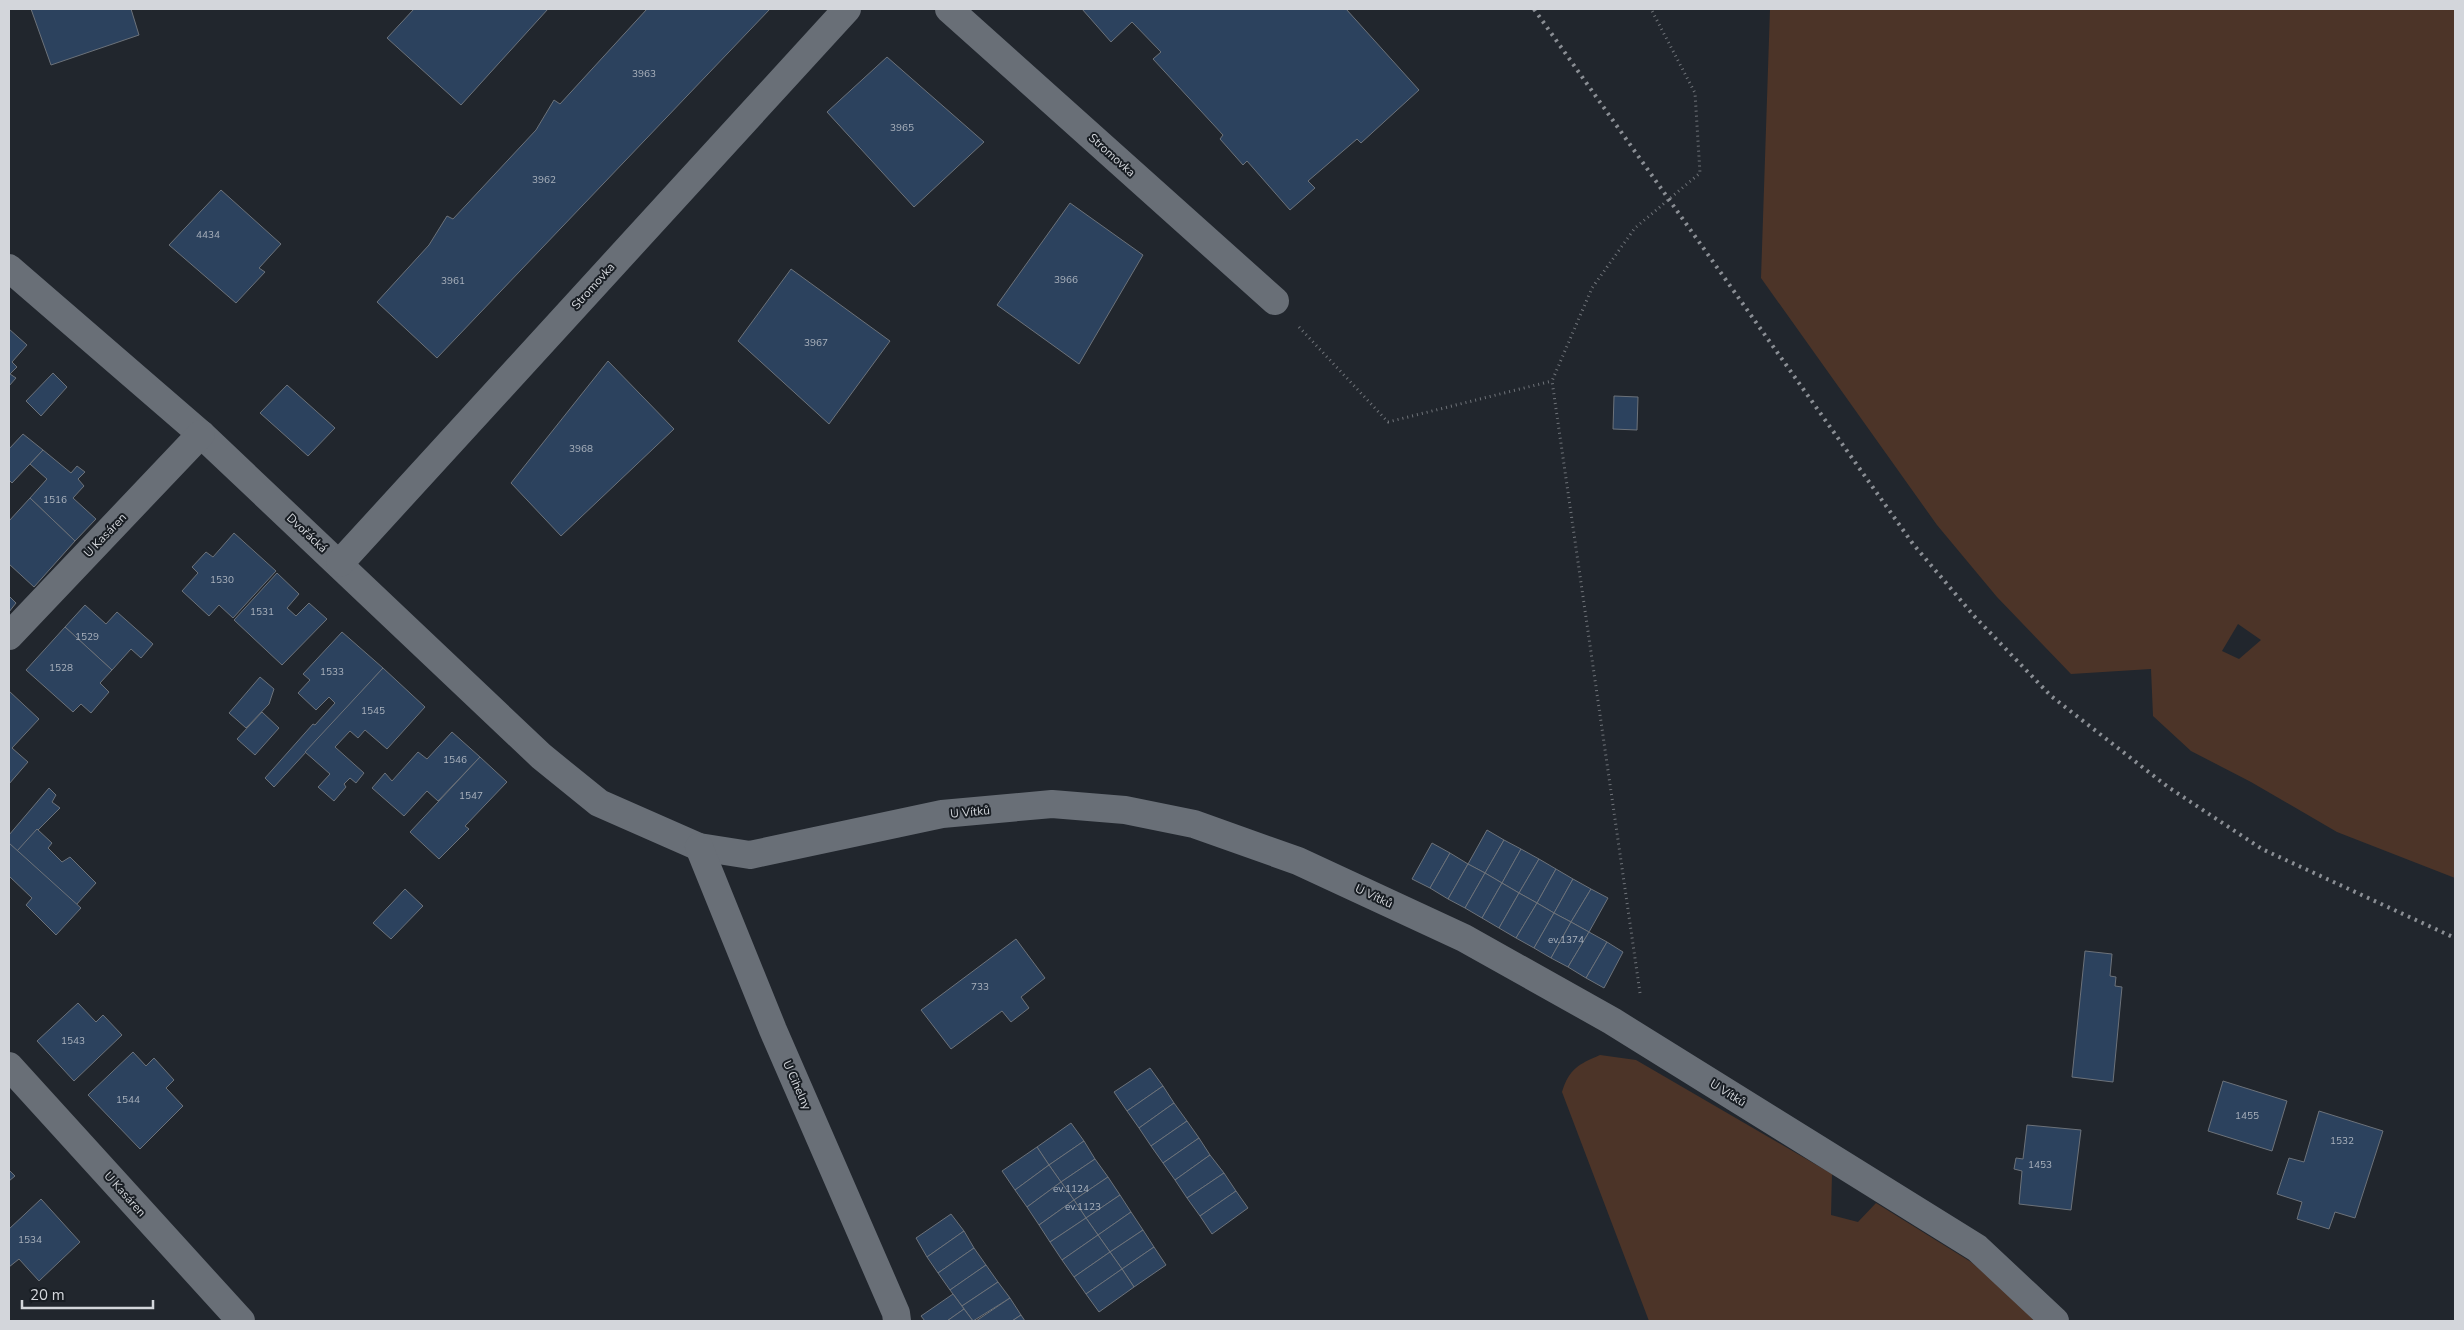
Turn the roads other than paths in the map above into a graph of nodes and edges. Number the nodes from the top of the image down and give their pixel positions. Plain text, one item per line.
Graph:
1 (847, 9) edge
2 (949, 9) edge
3 (9, 268) edge
4 (1275, 300) road end
5 (201, 434) junction
6 (340, 563) junction
7 (9, 636) edge
8 (599, 803) joint
9 (699, 847) junction
10 (9, 1066) edge
11 (241, 1321) edge
12 (898, 1321) edge
13 (2055, 1321) edge

1 - 6 street, Stromovka
2 - 4 street, Stromovka
3 - 5 street, Dvořácká
5 - 6 street, Dvořácká
5 - 7 street, U Kasáren
6 - 8 street, Dvořácká
8 - 9 street, U Vítků
9 - 12 street, U Cihelny
9 - 13 street, U Vítků
10 - 11 street, U Kasáren

